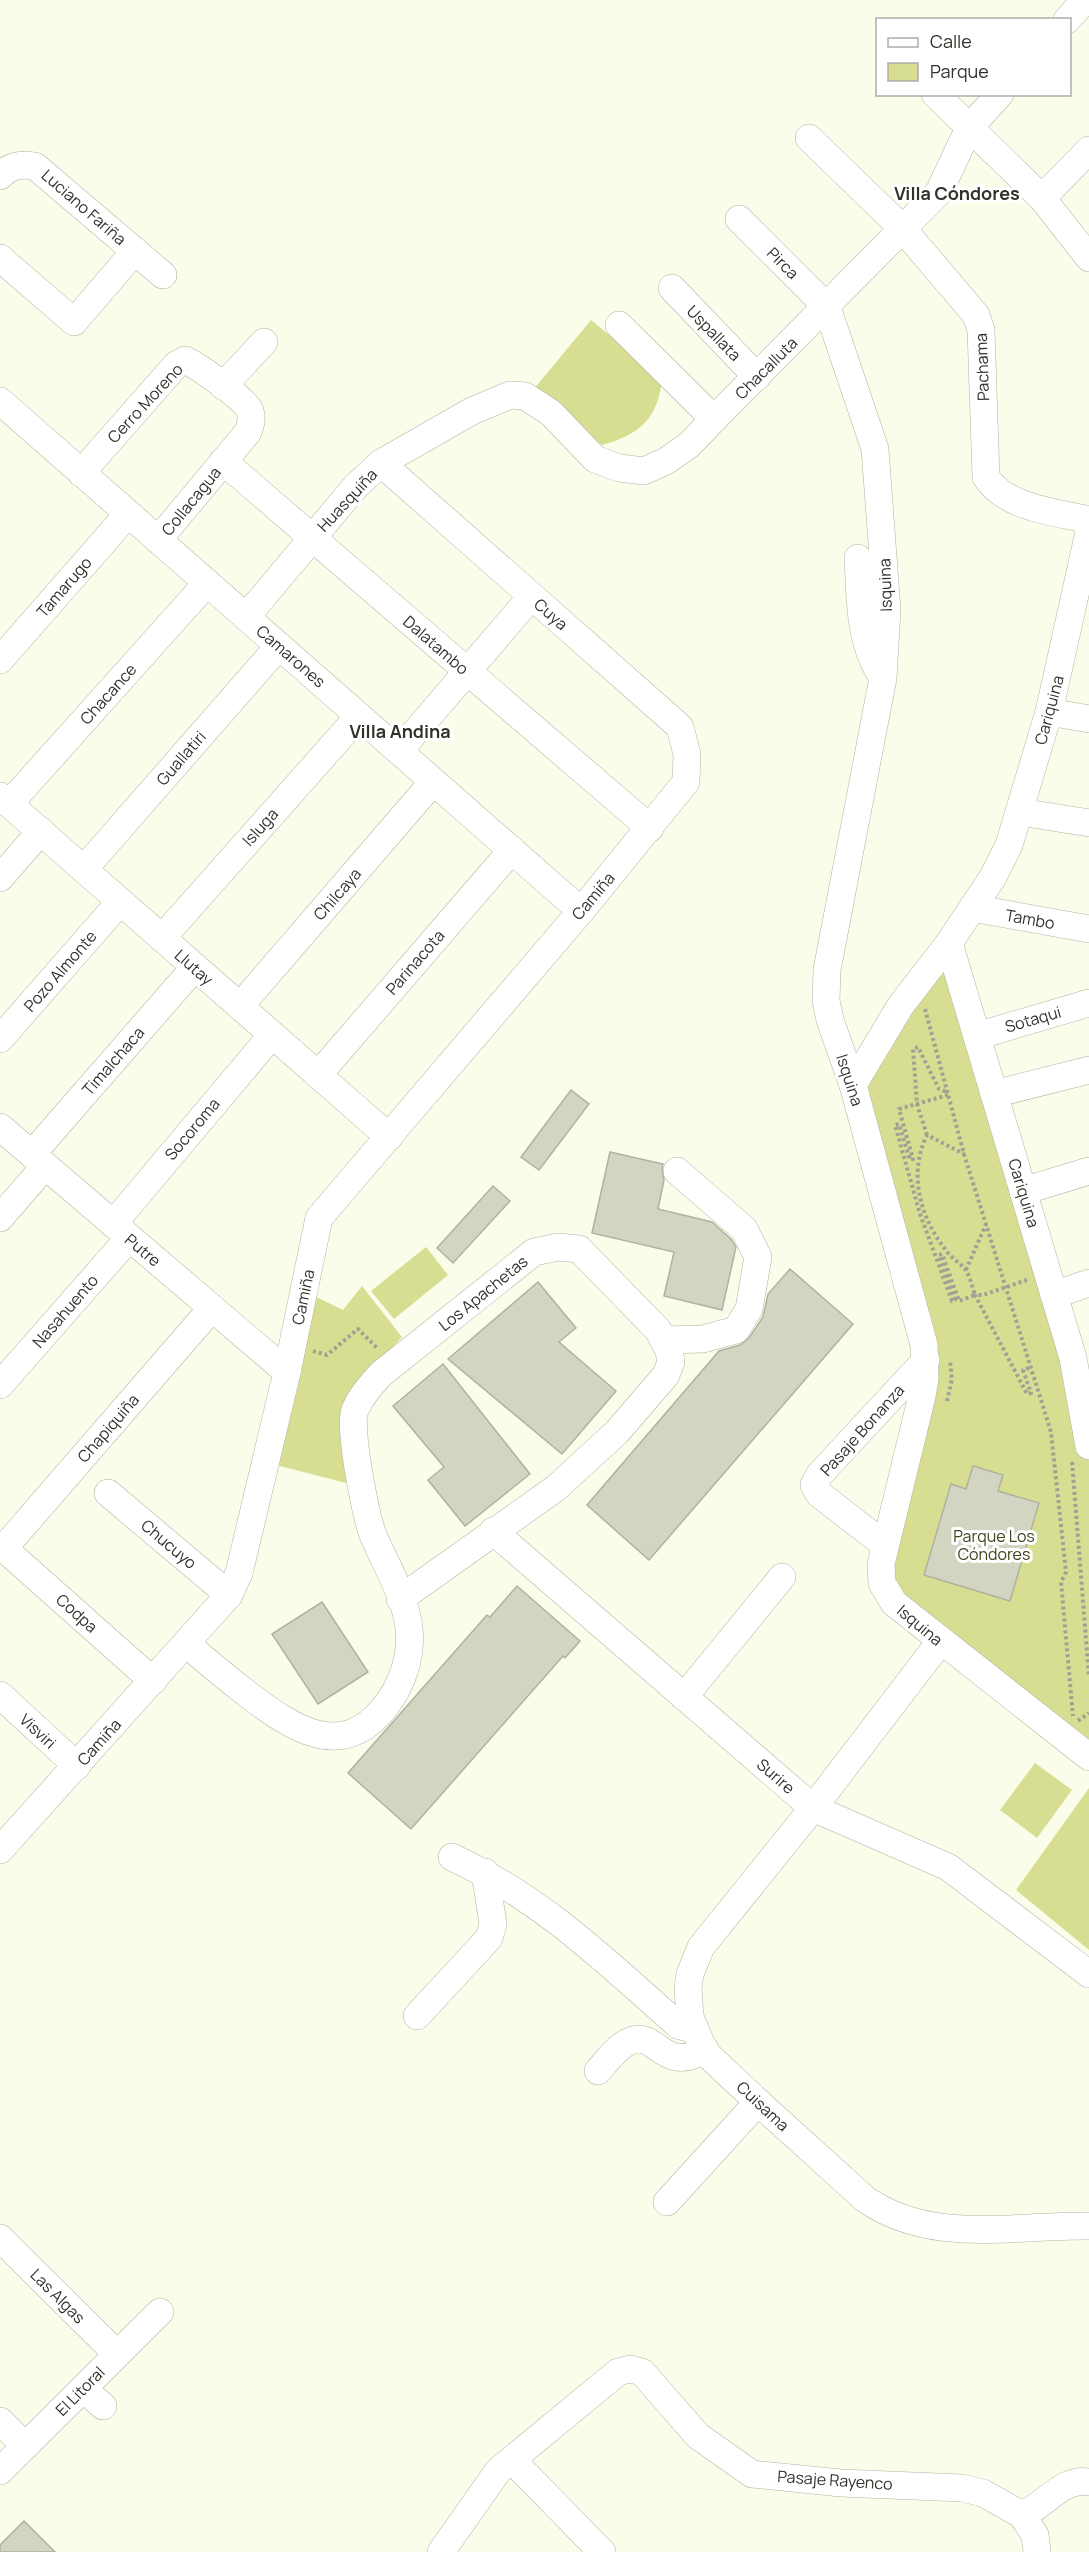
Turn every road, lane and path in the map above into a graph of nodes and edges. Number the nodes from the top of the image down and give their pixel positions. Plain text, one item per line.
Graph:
1 (1085, 0) edge
2 (1069, 18) edge
3 (937, 96) edge
4 (998, 96) edge
5 (969, 128) junction
6 (809, 138) dead end
7 (1089, 150) edge
8 (0, 176) edge
9 (1042, 198) junction
10 (739, 219) dead end
11 (902, 228) junction
12 (135, 251) junction
13 (0, 258) edge
14 (1089, 258) edge
15 (163, 275) dead end
16 (672, 288) dead end
17 (827, 307) junction
18 (620, 325) dead end
19 (264, 342) dead end
20 (757, 377) junction
21 (223, 386) junction
22 (0, 402) edge
23 (472, 411) joint
24 (714, 420) junction
25 (223, 462) junction
26 (381, 463) junction
27 (81, 473) junction
28 (128, 514) junction
29 (1089, 520) edge
30 (1089, 531) edge
31 (312, 538) junction
32 (159, 540) junction
33 (858, 558) dead end
34 (207, 583) junction
35 (531, 597) junction
36 (1081, 614) edge
37 (246, 617) junction
38 (279, 646) junction
39 (0, 660) edge
40 (467, 672) junction
41 (883, 678) junction
42 (1049, 712) junction
43 (359, 716) junction
44 (1089, 719) edge
45 (399, 752) junction
46 (433, 782) junction
47 (686, 782) joint
48 (5, 800) edge
49 (1020, 812) junction
50 (1089, 823) edge
51 (650, 828) junction
52 (41, 831) junction
53 (512, 850) junction
54 (84, 869) junction
55 (0, 878) edge
56 (120, 902) junction
57 (972, 908) junction
58 (581, 911) junction
59 (1089, 929) edge
60 (162, 938) junction
61 (949, 943) junction
62 (195, 967) junction
63 (922, 1000) dead end
64 (1089, 1003) edge
65 (240, 1006) junction
66 (272, 1035) junction
67 (977, 1036) junction
68 (0, 1039) edge
69 (1089, 1070) edge
70 (318, 1075) junction
71 (853, 1085) junction
72 (947, 1094) junction
73 (994, 1094) junction
74 (917, 1104) junction
75 (0, 1127) edge
76 (927, 1135) junction
77 (389, 1137) junction
78 (964, 1154) junction
79 (39, 1160) junction
80 (677, 1171) dead end
81 (1089, 1171) edge
82 (1023, 1191) junction
83 (922, 1213) junction
84 (914, 1216) dead end
85 (0, 1218) edge
86 (986, 1223) junction
87 (121, 1231) junction
88 (966, 1270) junction
89 (1024, 1270) dead end
90 (1028, 1280) junction
91 (1089, 1282) edge
92 (1007, 1287) junction
93 (1043, 1293) junction
94 (975, 1295) junction
95 (212, 1308) junction
96 (664, 1340) junction
97 (292, 1345) junction
98 (926, 1360) junction
99 (394, 1364) junction
100 (1031, 1367) junction
101 (287, 1372) junction
102 (0, 1385) edge
103 (1080, 1450) edge
104 (108, 1494) dead end
105 (493, 1531) junction
106 (885, 1545) junction
107 (2, 1546) edge
108 (782, 1577) dead end
109 (229, 1595) junction
110 (400, 1599) junction
111 (940, 1642) junction
112 (187, 1644) junction
113 (1089, 1677) edge
114 (153, 1680) junction
115 (0, 1695) edge
116 (684, 1697) junction
117 (1079, 1748) edge
118 (77, 1766) junction
119 (813, 1808) junction
120 (0, 1850) edge
121 (452, 1857) dead end
122 (485, 1872) junction
123 (1089, 1974) edge
124 (417, 2016) dead end
125 (700, 2040) junction
126 (598, 2071) dead end
127 (758, 2102) junction
128 (667, 2202) dead end
129 (1089, 2226) edge
130 (0, 2238) edge
131 (160, 2312) dead end
132 (117, 2355) junction
133 (83, 2389) junction
134 (103, 2406) dead end
135 (0, 2421) edge
136 (25, 2446) junction
137 (513, 2461) junction
138 (0, 2471) edge
139 (1089, 2482) edge
140 (1022, 2515) junction
141 (441, 2552) edge
142 (602, 2552) edge
143 (1037, 2552) edge

1 - 2 street
3 - 5 street
4 - 5 street, Chacalluta
5 - 9 street
5 - 11 street, Chacalluta
6 - 11 street, Pachama
7 - 9 street
8 - 12 street, Luciano Fariña
9 - 14 street
10 - 17 street, Pirca
11 - 17 street, Chacalluta
11 - 29 street, Pachama
12 - 13 street
12 - 15 street, Luciano Fariña
16 - 20 street, Uspallata
17 - 20 street, Chacalluta
17 - 41 street, Isquina
18 - 24 street
19 - 21 street
20 - 24 street, Chacalluta
21 - 25 street, Collacagua
21 - 27 street, Cerro Moreno
22 - 27 street, Camarones
23 - 24 street, Chacalluta
23 - 26 street, Huasquiña
25 - 31 street, Dalatambo
25 - 32 street, Collacagua
26 - 31 street, Huasquiña
26 - 35 street, Cuya
27 - 28 street, Camarones
28 - 32 street, Camarones
28 - 39 street, Tamarugo
30 - 36 street, Cariquina
31 - 37 street, Huasquiña
31 - 40 street, Dalatambo
32 - 34 street, Camarones
33 - 41 street
34 - 37 street, Camarones
34 - 48 street, Chacance
35 - 40 street
35 - 47 street, Cuya
36 - 42 street, Cariquina
37 - 38 street, Camarones
38 - 43 street, Camarones
38 - 54 street, Guallatiri
40 - 45 street
40 - 51 street, Dalatambo
41 - 71 street, Isquina
42 - 44 street
42 - 49 street, Cariquina
43 - 45 street, Camarones
43 - 60 street, Isluga
45 - 46 street, Camarones
46 - 53 street, Camarones
46 - 65 street, Chilcaya
47 - 51 street, Camiña
48 - 52 street, Llutay
49 - 50 street
49 - 57 street, Cariquina
51 - 58 street, Camiña
52 - 54 street, Llutay
52 - 55 street
53 - 58 street, Camarones
53 - 70 street, Parinacota
54 - 56 street, Llutay
56 - 60 street, Llutay
56 - 68 street, Pozo Almonte
57 - 59 street, Tambo
57 - 61 street, Cariquina
58 - 77 street, Camiña
60 - 62 street, Llutay
61 - 67 street, Cariquina
61 - 71 street, Cariquina
62 - 65 street, Llutay
62 - 79 street, Timalchaca
63 - 72 path
64 - 67 street, Sotaqui
65 - 66 street, Llutay
66 - 70 street, Llutay
66 - 87 street, Socoroma
67 - 73 street, Cariquina
69 - 73 street
70 - 77 street, Llutay
71 - 98 street, Isquina
72 - 74 path
72 - 74 path
72 - 78 path
73 - 82 street, Cariquina
74 - 76 path
74 - 83 path
75 - 79 street, Putre
76 - 78 path
76 - 83 path
77 - 97 street, Camiña
78 - 86 path
79 - 85 street, Timalchaca
79 - 87 street, Putre
80 - 96 street
81 - 82 street
82 - 93 street, Cariquina
83 - 84 path
83 - 88 path
83 - 94 path
86 - 88 path
86 - 92 path
87 - 95 street, Putre
87 - 102 street, Nasahuento
88 - 94 path
89 - 90 path
90 - 92 path
90 - 93 path
91 - 93 street
92 - 94 path
92 - 100 path
93 - 103 street, Cariquina
94 - 100 path
95 - 101 street, Putre
95 - 107 street, Chapiquiña
96 - 99 street, Los Apachetas
96 - 105 street
97 - 99 path
97 - 101 street, Camiña
98 - 106 street, Isquina
98 - 106 street, Pasaje Bonanza
99 - 110 street, Los Apachetas
100 - 117 path
101 - 109 street, Camiña
103 - 113 path
104 - 109 street, Chucuyo
105 - 110 street
105 - 116 street, Surire
106 - 111 street, Isquina
107 - 114 street, Codpa
108 - 116 street
109 - 112 street, Camiña
110 - 112 street, Los Apachetas
111 - 117 street, Isquina
111 - 119 street
112 - 114 street, Camiña
114 - 118 street, Camiña
115 - 118 street, Visviri
116 - 119 street, Surire
118 - 120 street, Camiña
119 - 123 street, Surire
119 - 125 street
121 - 122 street, Cuisama
122 - 124 street
122 - 125 street, Cuisama
125 - 126 street
125 - 127 street, Cuisama
127 - 128 street
127 - 129 street, Cuisama
130 - 132 street, Las Algas
131 - 132 street, El Litoral
132 - 133 street, El Litoral
133 - 134 street
133 - 136 street, El Litoral
135 - 136 street
136 - 138 street, El Litoral
137 - 140 street, Pasaje Rayenco
137 - 141 street
137 - 142 street
139 - 140 street
140 - 143 street

